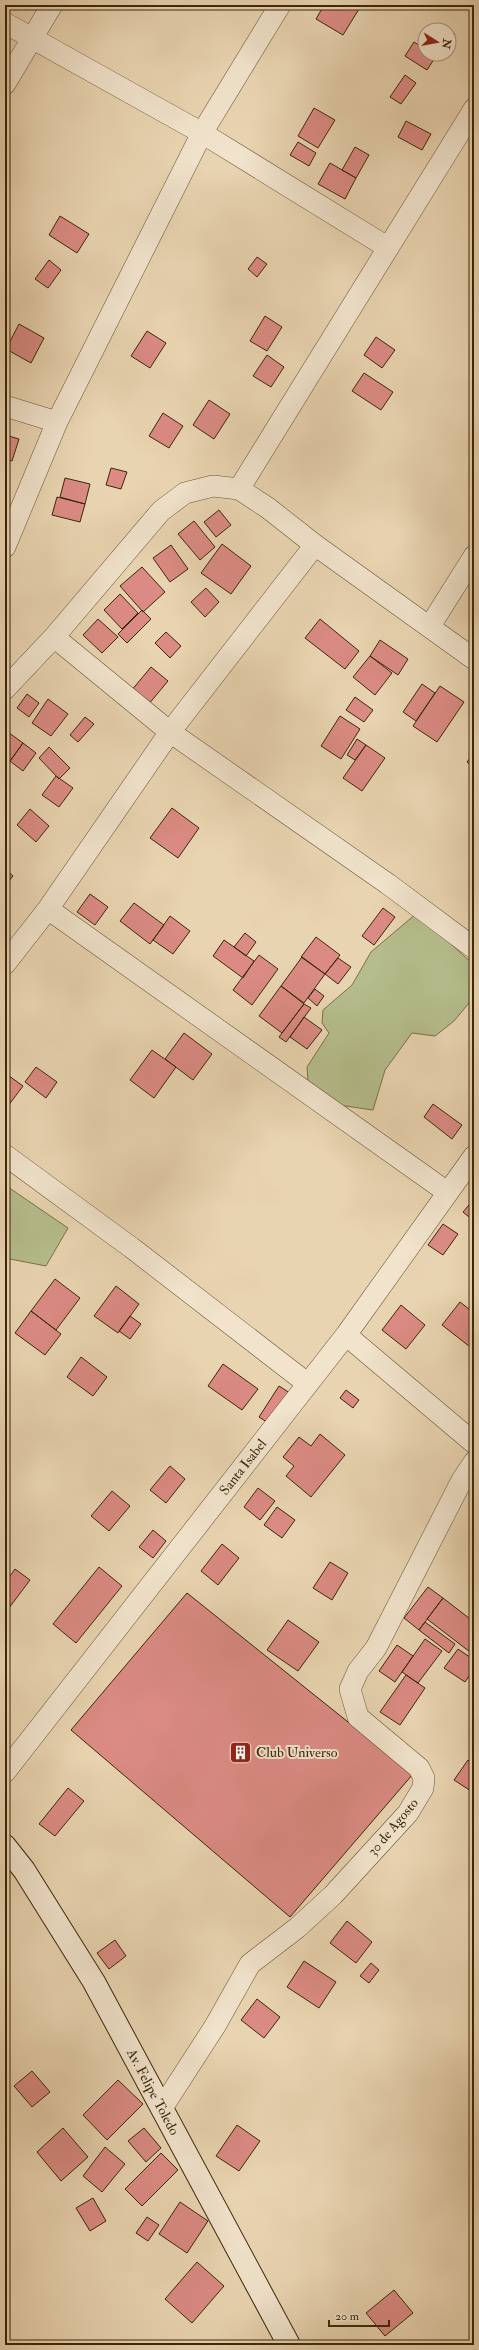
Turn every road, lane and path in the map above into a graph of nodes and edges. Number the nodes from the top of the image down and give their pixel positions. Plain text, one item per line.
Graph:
1 (52, 5) edge
2 (280, 5) edge
3 (5, 23) edge
4 (31, 38) junction
5 (5, 84) edge
6 (474, 109) edge
7 (202, 133) junction
8 (387, 247) junction
9 (5, 406) edge
10 (57, 422) junction
11 (239, 489) junction
12 (315, 545) junction
13 (5, 547) edge
14 (474, 556) edge
15 (430, 626) junction
16 (54, 637) junction
17 (474, 659) edge
18 (5, 688) edge
19 (170, 732) junction
20 (48, 909) junction
21 (474, 948) edge
22 (5, 964) edge
23 (5, 1155) edge
24 (474, 1156) edge
25 (447, 1192) junction
26 (346, 1335) junction
27 (308, 1384) junction
28 (474, 1443) edge
29 (474, 1462) edge
30 (5, 1772) edge
31 (5, 1846) edge
32 (162, 2108) junction
33 (289, 2345) edge

1 - 4 street
2 - 7 street
3 - 4 street
4 - 5 street
4 - 7 street
6 - 8 street
7 - 8 street
7 - 10 street
8 - 11 street
9 - 10 street
10 - 13 street
11 - 12 street
11 - 16 street
12 - 15 street
12 - 19 street
14 - 15 street
15 - 17 street
16 - 18 street
16 - 19 street
19 - 20 street
19 - 21 street
20 - 22 street
20 - 25 street
23 - 27 street
24 - 25 street, Santa Isabel
25 - 26 street, Santa Isabel
26 - 27 street, Santa Isabel
26 - 28 street
27 - 30 street, Santa Isabel
29 - 32 street, 30 de Agosto
31 - 32 main road, Av. Felipe Toledo
32 - 33 main road, Av. Felipe Toledo

